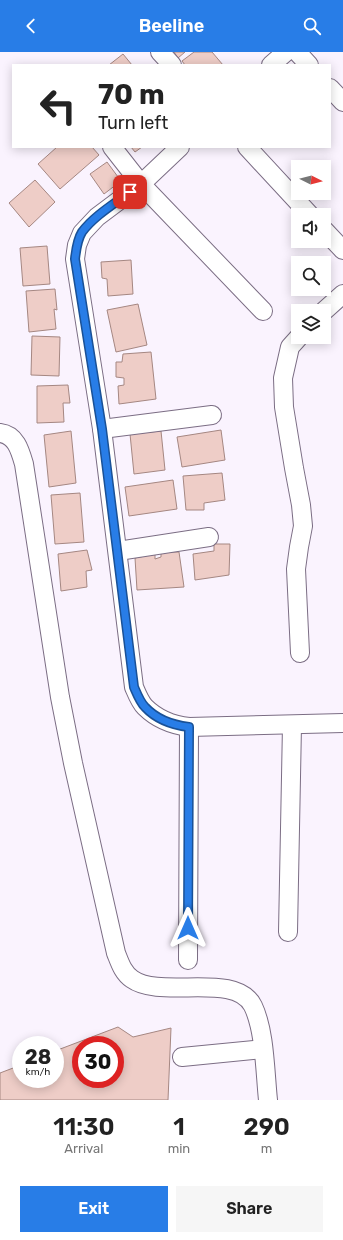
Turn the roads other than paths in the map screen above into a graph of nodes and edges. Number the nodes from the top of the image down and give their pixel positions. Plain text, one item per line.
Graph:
1 (160, 52) edge
2 (286, 52) edge
3 (297, 52) edge
4 (171, 64) edge
5 (272, 64) edge
6 (308, 64) edge
7 (331, 89) edge
8 (343, 102) edge
9 (113, 148) edge
10 (179, 148) edge
11 (248, 148) edge
12 (141, 184) junction
13 (304, 208) edge
14 (331, 237) edge
15 (343, 250) edge
16 (343, 294) edge
17 (331, 305) edge
18 (263, 312) dead end
19 (293, 344) edge
20 (212, 415) dead end
21 (102, 429) junction
22 (0, 433) edge
23 (209, 537) dead end
24 (118, 550) junction
25 (300, 653) dead end
26 (343, 723) edge
27 (292, 725) junction
28 (189, 727) junction
29 (288, 932) dead end
30 (188, 960) dead end
31 (263, 1049) junction
32 (182, 1057) dead end
33 (268, 1100) edge

1 - 4 street
2 - 5 street
3 - 6 street
7 - 8 street
9 - 12 street
10 - 12 street
11 - 13 street
12 - 18 street
12 - 21 street
14 - 15 street
16 - 17 street
19 - 25 street
20 - 21 street
21 - 24 street
22 - 31 street
23 - 24 street
24 - 28 street
26 - 27 street
27 - 28 street
27 - 29 street
28 - 30 street
31 - 32 street
31 - 33 street

